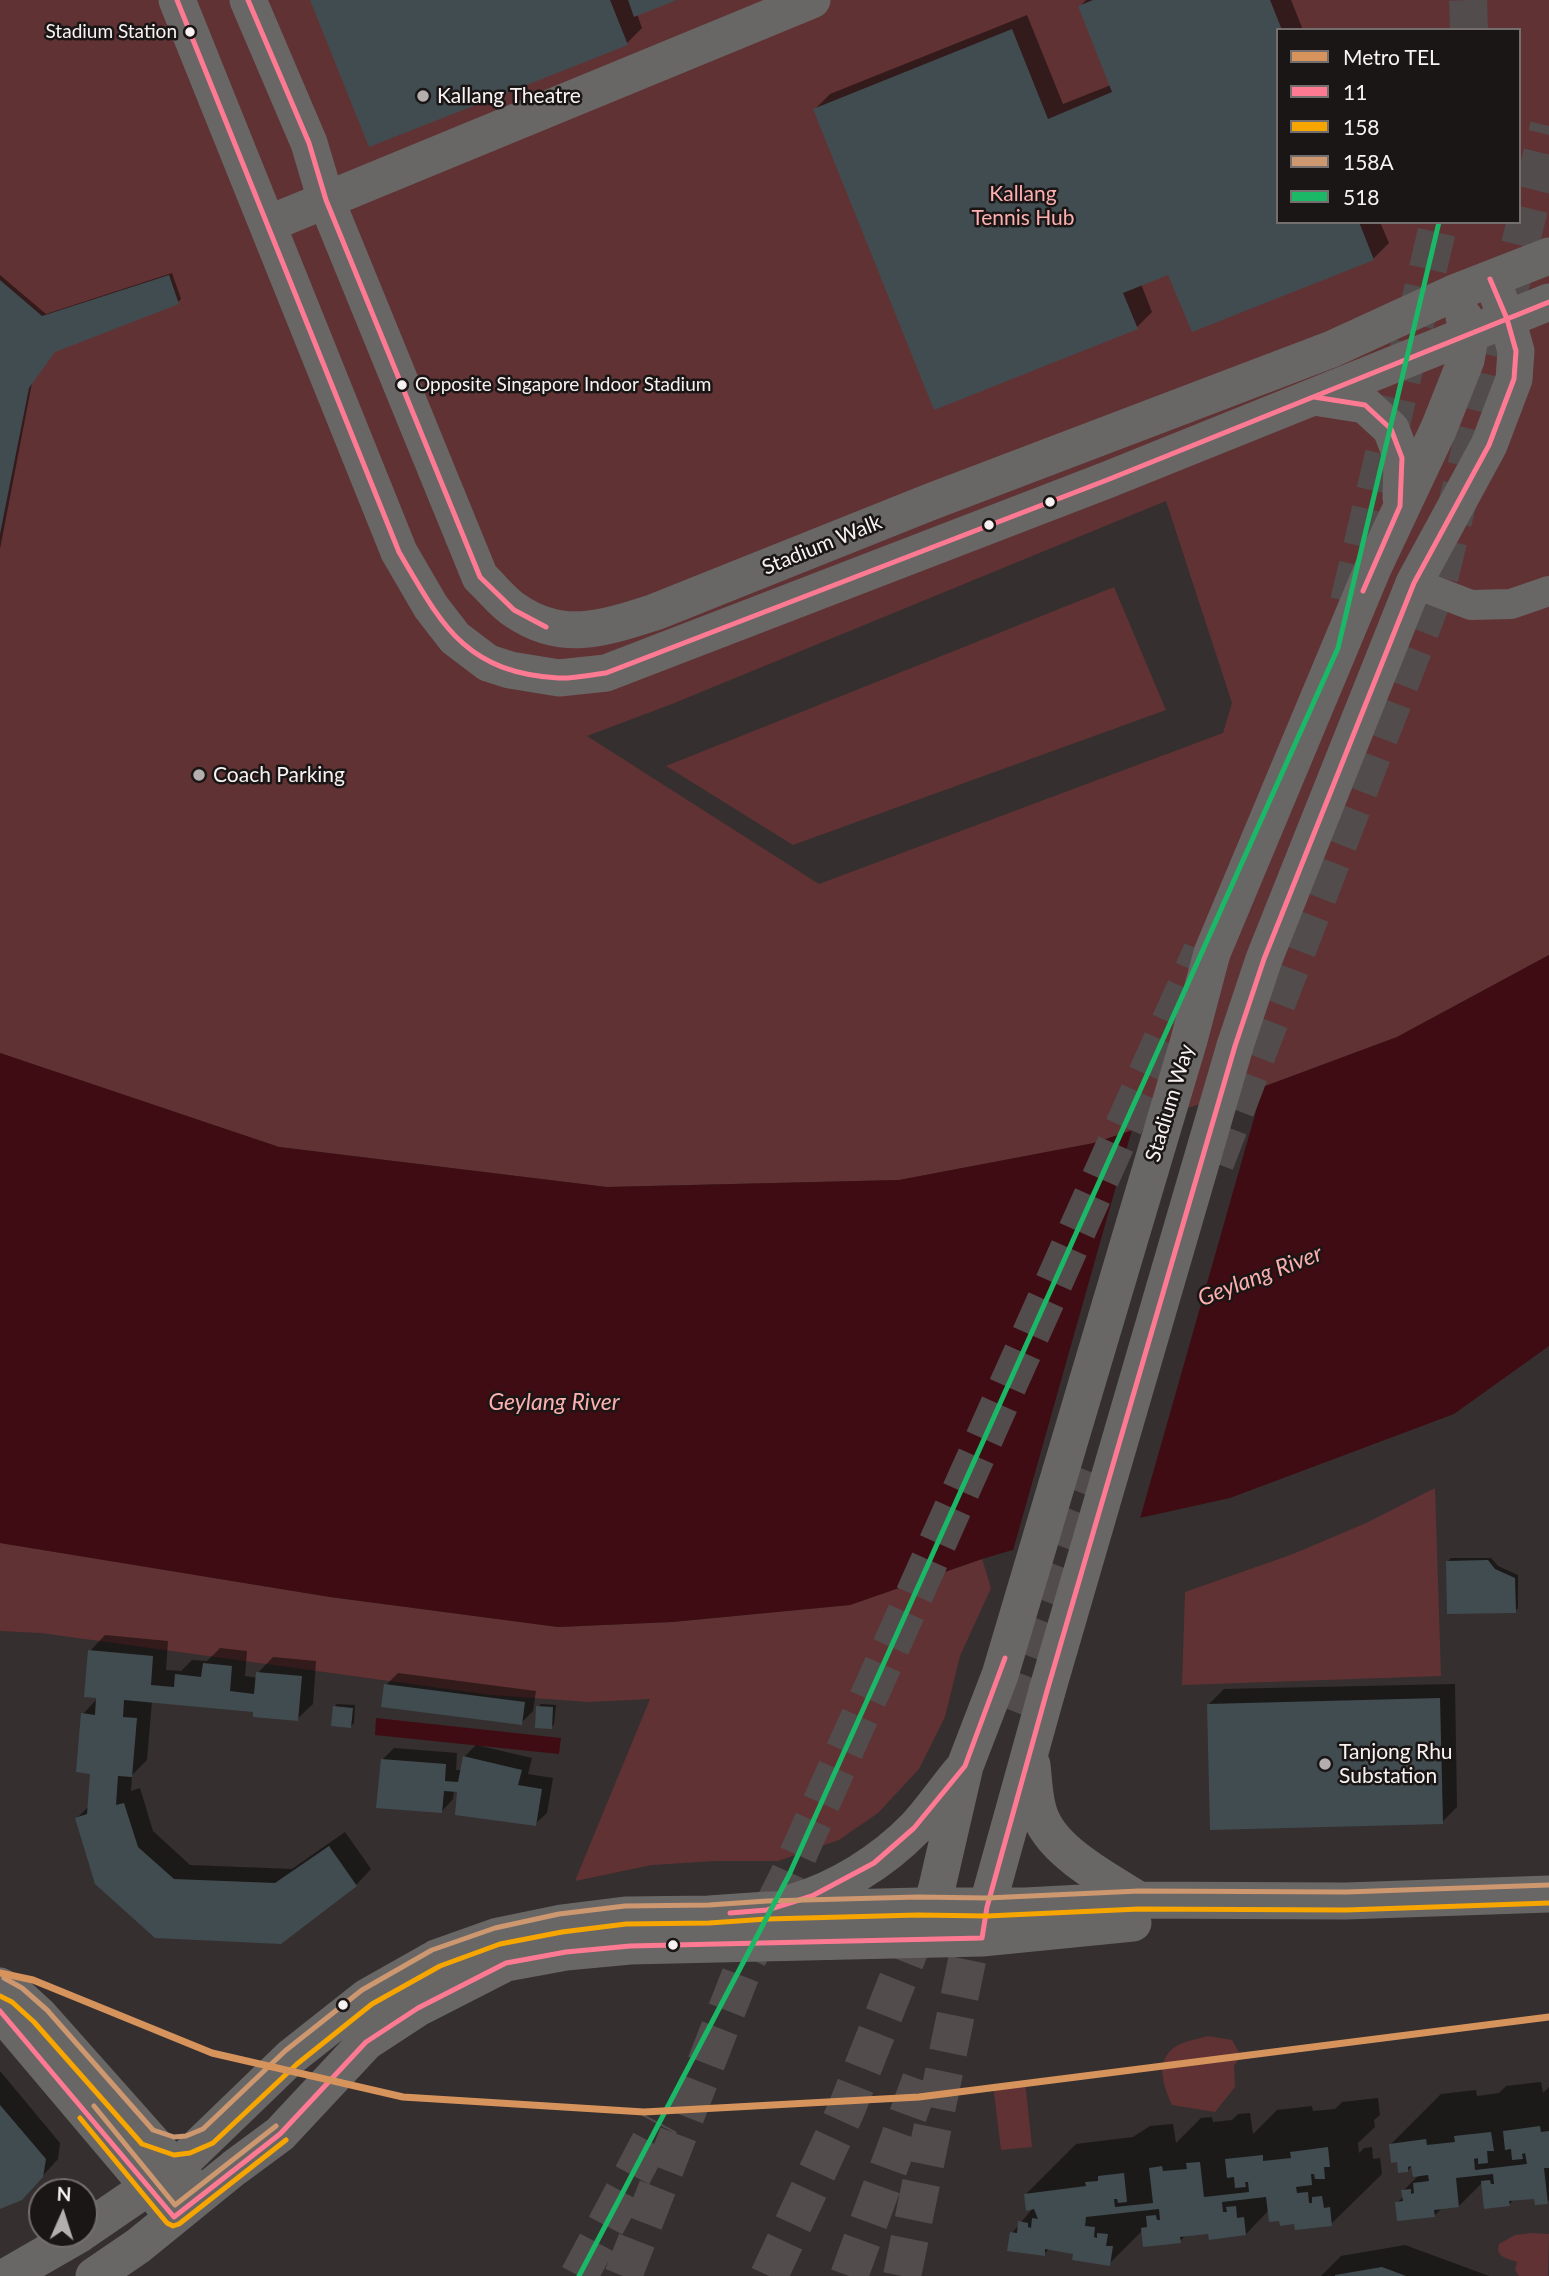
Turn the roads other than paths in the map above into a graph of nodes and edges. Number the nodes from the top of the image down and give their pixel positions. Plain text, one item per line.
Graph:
1 (177, 0) edge
2 (248, 0) edge
3 (812, 0) edge
4 (326, 200) junction
5 (268, 224) junction
6 (1549, 256) edge
7 (1490, 279) junction
8 (1454, 293) junction
9 (1549, 302) edge
10 (1507, 319) junction
11 (1471, 333) junction
12 (1314, 397) junction
13 (1400, 506) junction
14 (1414, 583) junction
15 (1549, 591) edge
16 (1030, 1753) junction
17 (965, 1766) junction
18 (1549, 1894) edge
19 (1139, 1900) junction
20 (1211, 1901) junction
21 (767, 1910) junction
22 (927, 1922) junction
23 (985, 1922) junction
24 (4, 2001) edge
25 (208, 2136) junction
26 (148, 2138) junction
27 (162, 2177) junction
28 (187, 2207) junction
29 (98, 2222) edge
30 (55, 2248) edge
31 (7, 2276) edge
32 (93, 2276) edge

1 - 5 street
2 - 4 street, Stadium Walk
3 - 4 street
4 - 5 street
4 - 8 street, Stadium Walk
5 - 12 street
6 - 7 street, Stadium Walk
7 - 8 street, Stadium Walk
7 - 10 street
8 - 11 street
9 - 10 street
10 - 11 street
10 - 14 street
11 - 12 street
11 - 13 street, Stadium Way
12 - 13 street
13 - 17 street, Stadium Way
14 - 15 street
14 - 16 street, bridge
16 - 19 street
16 - 23 street
17 - 21 street
17 - 22 street, Stadium Way
18 - 20 street
19 - 20 street
19 - 23 street
20 - 23 street
21 - 22 street
21 - 25 street
22 - 23 street
22 - 28 street
24 - 26 street
24 - 27 street
25 - 26 street
25 - 27 street
26 - 27 street
27 - 28 street
27 - 29 street
28 - 32 street
30 - 31 street

